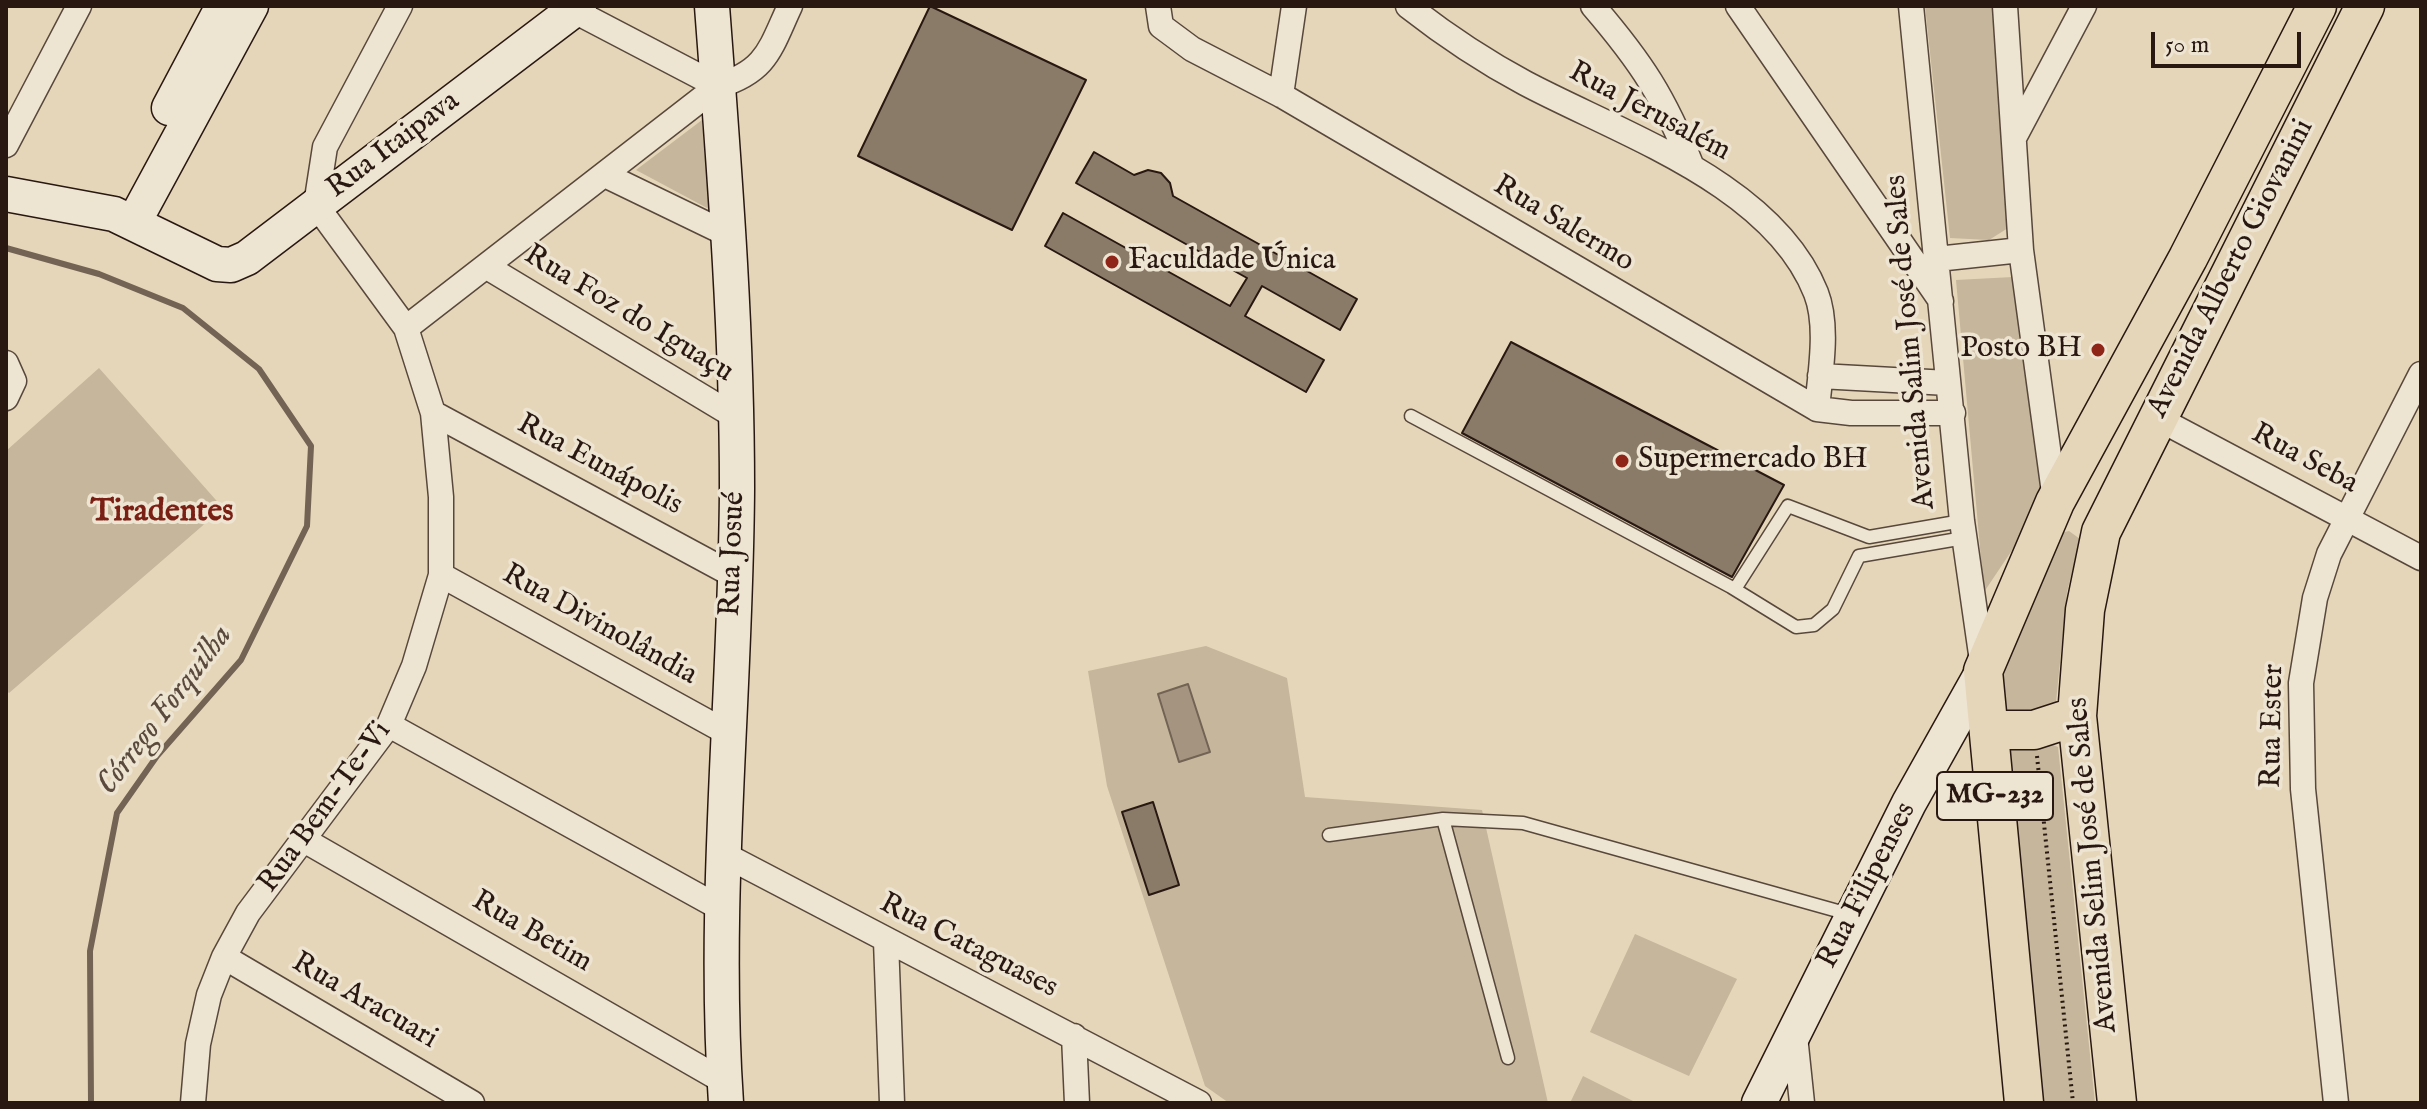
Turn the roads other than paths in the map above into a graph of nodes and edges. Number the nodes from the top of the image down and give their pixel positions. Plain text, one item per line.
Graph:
1 (79, 6) edge
2 (223, 6) edge
3 (251, 6) edge
4 (400, 6) edge
5 (712, 6) edge
6 (790, 6) edge
7 (1294, 6) edge
8 (1408, 6) edge
9 (1593, 6) edge
10 (1738, 6) edge
11 (1911, 6) edge
12 (2005, 6) edge
13 (2084, 6) edge
14 (2317, 6) edge
15 (2365, 6) edge
16 (573, 7) edge
17 (1159, 16) edge
18 (718, 86) junction
19 (1281, 95) junction
20 (2013, 141) junction
21 (6, 145) edge
22 (1692, 167) junction
23 (605, 175) junction
24 (6, 194) edge
25 (316, 205) junction
26 (124, 218) junction
27 (727, 234) junction
28 (2021, 250) junction
29 (2188, 258) junction
30 (1937, 259) junction
31 (487, 267) junction
32 (2227, 277) junction
33 (1942, 303) junction
34 (406, 328) junction
35 (6, 363) edge
36 (2421, 374) edge
37 (1820, 376) junction
38 (1948, 383) junction
39 (6, 398) edge
40 (1817, 409) junction
41 (433, 413) junction
42 (1953, 413) junction
43 (1411, 416) dead end
44 (736, 417) junction
45 (2157, 418) junction
46 (2055, 502) junction
47 (2347, 519) junction
48 (1963, 530) junction
49 (2101, 532) junction
50 (2421, 558) edge
51 (441, 575) junction
52 (735, 576) junction
53 (1735, 589) junction
54 (1983, 671) junction
55 (2077, 716) junction
56 (389, 725) junction
57 (1989, 730) junction
58 (726, 732) junction
59 (1443, 819) junction
60 (1329, 835) dead end
61 (304, 840) junction
62 (723, 854) junction
63 (722, 909) junction
64 (1852, 915) junction
65 (886, 941) junction
66 (224, 957) junction
67 (1074, 1036) junction
68 (1795, 1036) junction
69 (1508, 1058) dead end
70 (726, 1092) edge
71 (1192, 1098) edge
72 (193, 1103) edge
73 (472, 1103) edge
74 (892, 1103) edge
75 (1077, 1103) edge
76 (1759, 1103) edge
77 (1802, 1103) edge
78 (2024, 1103) edge
79 (2117, 1103) edge
80 (2336, 1103) edge

1 - 21 street
2 - 26 street
3 - 26 street
4 - 25 street
5 - 18 street, Rua Josué
6 - 18 street
7 - 19 street
8 - 22 street, Rua Jerusalém
9 - 22 street
10 - 33 street
11 - 30 street, Avenida Salim José de Sales
12 - 20 street
13 - 20 street
14 - 29 main road, Avenida Alberto Giovanini / MG-232
15 - 32 main road, Avenida Alberto Giovanini / MG-232
16 - 18 street
16 - 25 street, Rua Itaipava
17 - 19 street, Rua Salermo
18 - 23 street
18 - 27 street, Rua Josué
19 - 40 street, Rua Salermo
20 - 28 street
22 - 37 street, Rua Jerusalém
23 - 27 street
23 - 31 street
24 - 26 street
25 - 26 street, Rua Itaipava
25 - 34 street, Rua Bem-Te-Vi
27 - 44 street, Rua Josué
28 - 30 street
28 - 46 street
29 - 32 main road
29 - 46 main road, Avenida Alberto Giovanini / MG-232
30 - 33 street, Avenida Salim José de Sales
31 - 34 street
31 - 44 street, Rua Foz do Iguaçu
32 - 45 main road, Avenida Alberto Giovanini / MG-232
33 - 38 street, Avenida Salim José de Sales
34 - 41 street, Rua Bem-Te-Vi
35 - 39 street
36 - 47 street, Rua Ester
37 - 38 street
37 - 40 street, Rua Jerusalém
38 - 42 street, Avenida Salim José de Sales
40 - 42 street, Rua Salermo
41 - 51 street, Rua Bem-Te-Vi
41 - 52 street, Rua Eunápolis
42 - 48 street, Avenida Salim José de Sales
43 - 53 lane
44 - 52 street, Rua Josué
45 - 47 street, Rua Seba
45 - 49 main road, Avenida Alberto Giovanini / MG-232
46 - 49 main road
46 - 54 main road, MG-232
47 - 50 street, Rua Seba
47 - 80 street, Rua Ester
48 - 53 lane
48 - 53 lane
48 - 54 street, Avenida Salim José de Sales
49 - 55 main road, Avenida Selim José de Sales / MG-232
51 - 56 street, Rua Bem-Te-Vi
51 - 58 street, Rua Divinolândia
52 - 58 street, Rua Josué
54 - 57 main road, MG-232
54 - 64 street, Rua Filipenses
55 - 57 main road
55 - 79 main road, Avenida Selim José de Sales / MG-232
56 - 61 street, Rua Bem-Te-Vi
56 - 63 street
57 - 78 main road, MG-232
58 - 62 street, Rua Josué
59 - 60 lane
59 - 64 lane
59 - 69 lane
61 - 66 street, Rua Bem-Te-Vi
61 - 70 street, Rua Betim
62 - 63 street, Rua Josué
62 - 65 street, Rua Cataguases
63 - 70 street, Rua Josué
64 - 68 street, Rua Filipenses
65 - 67 street, Rua Cataguases
65 - 74 street
66 - 72 street, Rua Bem-Te-Vi
66 - 73 street, Rua Aracuari
67 - 71 street, Rua Cataguases
67 - 75 street
68 - 76 street, Rua Filipenses
68 - 77 street

